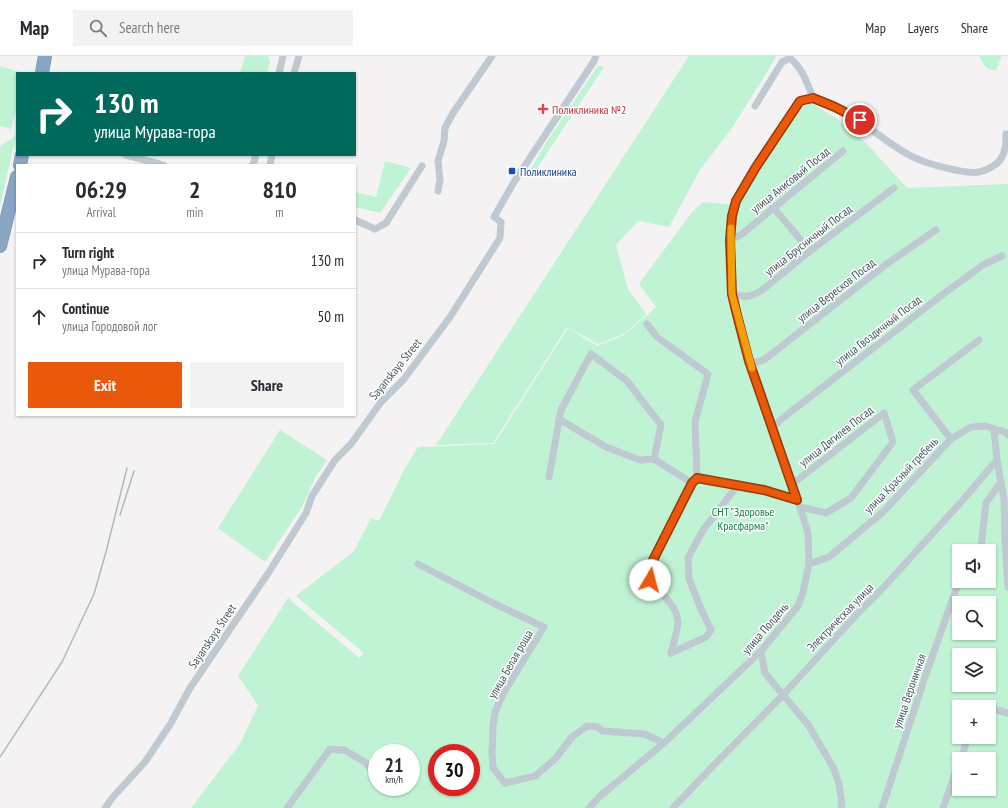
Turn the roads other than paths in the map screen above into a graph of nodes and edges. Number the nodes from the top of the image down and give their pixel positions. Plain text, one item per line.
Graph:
1 (46, 56) edge
2 (283, 56) edge
3 (299, 56) edge
4 (492, 56) edge
5 (596, 56) edge
6 (42, 72) edge
7 (279, 72) edge
8 (294, 72) edge
9 (813, 98) junction
10 (755, 106) dead end
11 (1008, 134) edge
12 (843, 151) dead end
13 (130, 156) edge
14 (159, 164) edge
15 (422, 166) dead end
16 (16, 181) edge
17 (894, 188) dead end
18 (438, 191) dead end
19 (773, 207) junction
20 (356, 220) edge
21 (936, 230) dead end
22 (730, 240) junction
23 (0, 246) edge
24 (810, 251) junction
25 (1002, 256) dead end
26 (732, 294) junction
27 (647, 324) dead end
28 (979, 340) dead end
29 (749, 361) junction
30 (559, 419) junction
31 (772, 428) junction
32 (994, 429) junction
33 (1008, 435) edge
34 (951, 439) junction
35 (654, 459) junction
36 (997, 460) junction
37 (548, 477) dead end
38 (694, 480) junction
39 (1001, 482) junction
40 (738, 485) junction
41 (791, 485) junction
42 (797, 500) junction
43 (800, 507) junction
44 (981, 544) edge
45 (418, 564) dead end
46 (809, 564) junction
47 (1008, 587) edge
48 (957, 588) edge
49 (762, 651) junction
50 (783, 695) junction
51 (996, 709) edge
52 (1008, 713) edge
53 (664, 743) junction
54 (368, 766) edge
55 (952, 783) edge
56 (105, 808) edge
57 (287, 808) edge
58 (589, 808) edge
59 (673, 808) edge
60 (841, 808) edge
61 (882, 808) edge
62 (943, 808) edge

1 - 6 highway
2 - 7 street
3 - 8 street
4 - 18 street
5 - 56 street, Sayanskaya Street
9 - 10 street
9 - 11 street
9 - 22 street, улица Полдень
12 - 19 street, улица Анисовый Посад
13 - 14 street
15 - 20 street
16 - 23 highway
17 - 24 street, улица Брусничный Посад
19 - 22 street, улица Анисовый Посад
19 - 24 street
21 - 29 street, улица Вересков Посад
22 - 26 street, улица Полдень
24 - 26 street, улица Брусничный Посад
25 - 31 street, улица Гвоздичный Посад
26 - 29 street, улица Полдень
27 - 38 street
28 - 34 street
29 - 31 street, улица Полдень
30 - 35 street
30 - 35 street
30 - 37 street
31 - 41 street, улица Полдень
32 - 33 street, улица Красный гребень
32 - 34 street, улица Красный гребень
32 - 36 street
34 - 46 street, улица Красный гребень
35 - 38 street
36 - 39 street
36 - 50 street, Электрическая улица
38 - 40 street
38 - 40 street
39 - 44 street
39 - 47 street
40 - 42 street
41 - 42 street, улица Полдень
41 - 43 street, улица Дягилев Посад
42 - 43 street, улица Полдень
43 - 46 street, улица Полдень
45 - 53 street, улица Белая роща
46 - 49 street, улица Полдень
48 - 61 street, улица Вероничная
49 - 50 street
49 - 53 street, улица Полдень
50 - 59 street, Электрическая улица
50 - 60 street
51 - 52 street
53 - 58 street, улица Полдень
54 - 57 street
55 - 62 street

